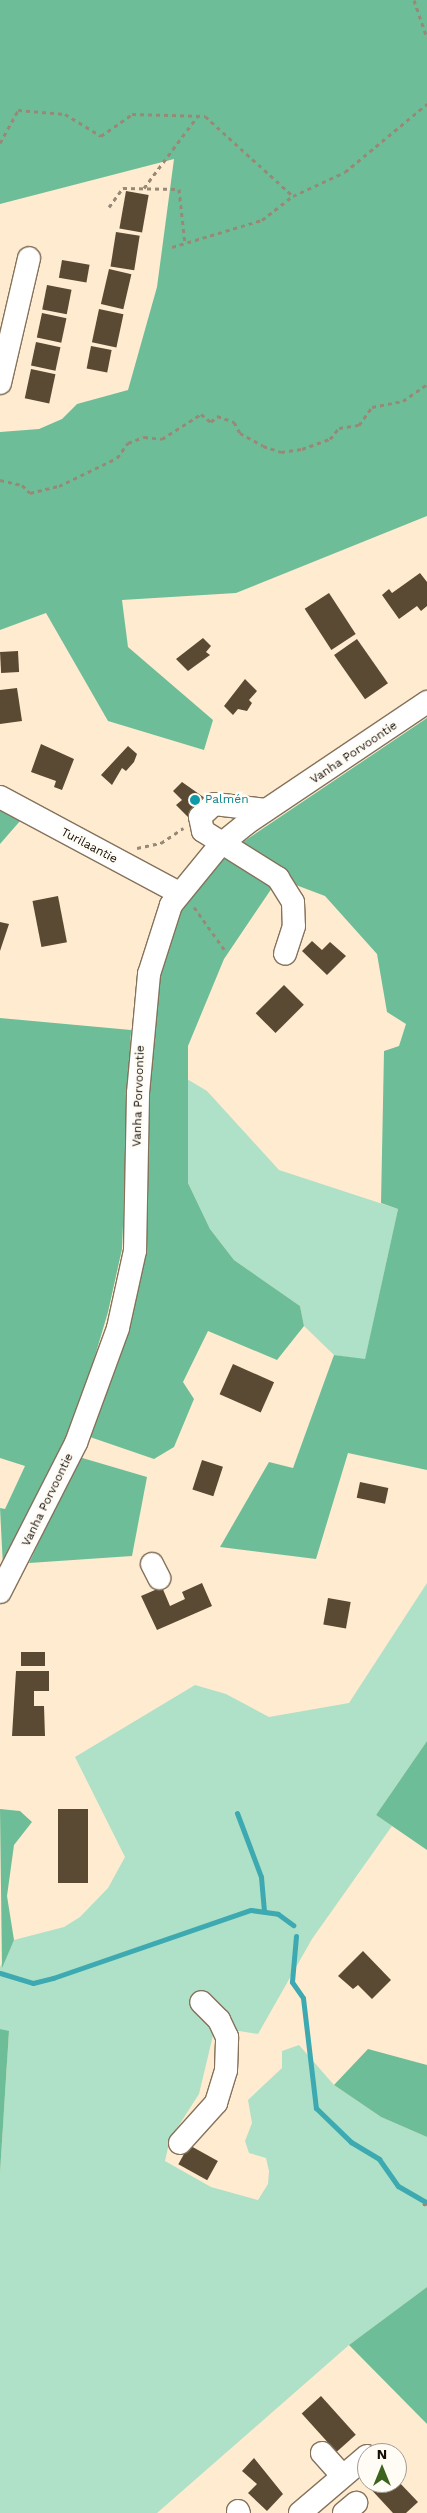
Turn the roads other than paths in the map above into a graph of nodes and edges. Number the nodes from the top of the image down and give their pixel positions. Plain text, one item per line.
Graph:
1 (29, 258) dead end
2 (0, 383) edge
3 (427, 702) edge
4 (0, 797) edge
5 (266, 810) junction
6 (220, 845) junction
7 (179, 893) junction
8 (285, 954) dead end
9 (0, 1592) edge
10 (200, 2002) dead end
11 (180, 2143) dead end
12 (322, 2453) dead end
13 (357, 2465) edge
14 (344, 2476) junction
15 (300, 2513) edge

1 - 2 street
3 - 5 street, Vanha Porvoontie
4 - 7 street, Turilaantie
5 - 6 street, Vanha Porvoontie
5 - 6 street
6 - 7 street, Vanha Porvoontie
6 - 8 street
7 - 9 street, Vanha Porvoontie
10 - 11 street
12 - 14 street
13 - 14 street
14 - 15 street

